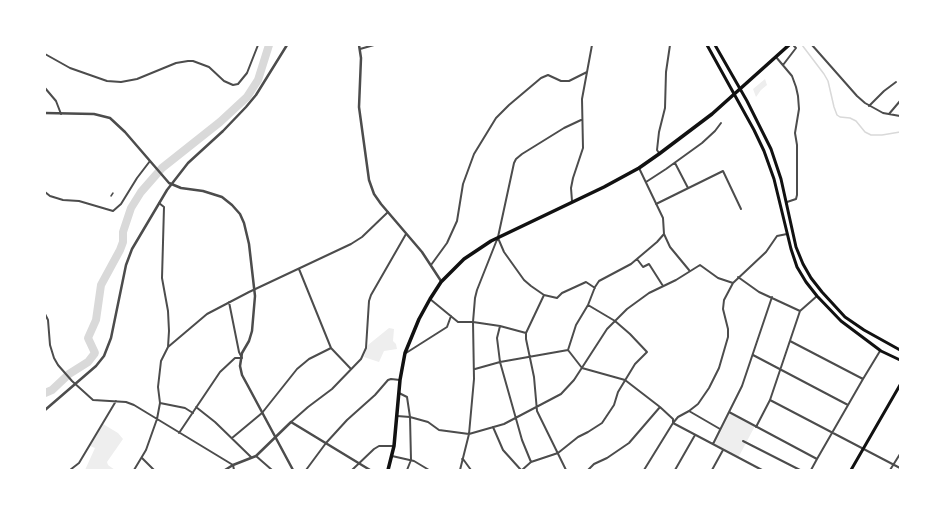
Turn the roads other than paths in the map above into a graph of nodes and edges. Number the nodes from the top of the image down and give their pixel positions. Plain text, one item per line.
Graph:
1 (258, 45) edge
2 (287, 45) edge
3 (359, 45) edge
4 (374, 45) edge
5 (592, 45) edge
6 (670, 45) edge
7 (707, 45) edge
8 (715, 45) edge
9 (789, 45) edge
10 (812, 45) edge
11 (884, 45) edge
12 (891, 45) edge
13 (794, 46) edge
14 (360, 49) junction
15 (45, 54) edge
16 (776, 57) junction
17 (783, 65) junction
18 (587, 72) junction
19 (896, 82) dead end
20 (45, 88) edge
21 (740, 89) junction
22 (734, 94) junction
23 (900, 101) edge
24 (869, 106) junction
25 (45, 113) edge
26 (61, 114) junction
27 (890, 114) junction
28 (900, 116) edge
29 (581, 120) junction
30 (721, 123) dead end
31 (659, 154) junction
32 (150, 161) junction
33 (675, 163) junction
34 (639, 168) junction
35 (646, 182) junction
36 (172, 184) junction
37 (688, 188) junction
38 (45, 192) edge
39 (113, 193) dead end
40 (111, 196) dead end
41 (572, 201) junction
42 (787, 202) junction
43 (159, 203) junction
44 (656, 204) junction
45 (741, 209) dead end
46 (388, 212) junction
47 (406, 234) junction
48 (664, 234) junction
49 (786, 234) junction
50 (498, 237) junction
51 (637, 259) junction
52 (431, 265) junction
53 (299, 269) junction
54 (690, 271) junction
55 (738, 277) junction
56 (441, 282) junction
57 (733, 283) junction
58 (663, 286) junction
59 (595, 288) junction
60 (255, 290) junction
61 (544, 295) junction
62 (816, 296) junction
63 (772, 297) junction
64 (430, 299) junction
65 (229, 302) junction
66 (588, 305) junction
67 (800, 310) junction
68 (45, 314) edge
69 (451, 316) junction
70 (615, 321) junction
71 (473, 322) junction
72 (500, 326) junction
73 (526, 333) junction
74 (790, 341) junction
75 (168, 347) junction
76 (331, 348) junction
77 (568, 350) junction
78 (881, 350) junction
79 (900, 350) edge
80 (406, 353) junction
81 (753, 355) junction
82 (529, 356) junction
83 (242, 358) junction
84 (900, 360) edge
85 (500, 362) junction
86 (582, 368) junction
87 (351, 369) junction
88 (475, 369) junction
89 (781, 369) junction
90 (863, 379) junction
91 (400, 380) junction
92 (626, 380) junction
93 (76, 383) junction
94 (900, 385) edge
95 (399, 392) junction
96 (770, 400) junction
97 (116, 402) junction
98 (160, 403) junction
99 (848, 405) junction
100 (196, 407) junction
101 (660, 407) junction
102 (536, 408) junction
103 (45, 410) edge
104 (689, 411) junction
105 (729, 412) junction
106 (193, 413) junction
107 (262, 413) junction
108 (396, 416) junction
109 (410, 417) junction
110 (516, 418) junction
111 (157, 419) junction
112 (291, 422) junction
113 (673, 423) junction
114 (493, 427) junction
115 (756, 427) junction
116 (720, 429) junction
117 (833, 432) junction
118 (179, 433) junction
119 (469, 434) junction
120 (694, 435) junction
121 (232, 438) junction
122 (276, 438) junction
123 (743, 441) dead end
124 (326, 443) junction
125 (713, 444) junction
126 (394, 446) junction
127 (863, 449) junction
128 (723, 450) junction
129 (558, 453) junction
130 (900, 454) edge
131 (256, 456) junction
132 (392, 456) junction
133 (251, 457) junction
134 (142, 458) junction
135 (462, 459) junction
136 (817, 459) junction
137 (411, 460) junction
138 (531, 462) junction
139 (359, 463) junction
140 (233, 465) junction
141 (894, 465) junction
142 (900, 468) edge
143 (70, 470) edge
144 (134, 470) edge
145 (154, 470) edge
146 (225, 470) edge
147 (234, 470) edge
148 (272, 470) edge
149 (293, 470) edge
150 (306, 470) edge
151 (352, 470) edge
152 (370, 470) edge
153 (388, 470) edge
154 (407, 470) edge
155 (429, 470) edge
156 (460, 470) edge
157 (471, 470) edge
158 (522, 470) edge
159 (566, 470) edge
160 (588, 470) edge
161 (644, 470) edge
162 (675, 470) edge
163 (712, 470) edge
164 (762, 470) edge
165 (800, 470) edge
166 (811, 470) edge
167 (851, 470) edge
168 (890, 470) edge

1 - 15 street
2 - 36 street
3 - 14 street
4 - 14 street
5 - 18 street
6 - 31 street
7 - 22 main road
8 - 21 main road
9 - 16 highway
10 - 24 street
11 - 12 street
13 - 17 street
14 - 46 street
16 - 17 street
16 - 21 highway
17 - 42 street
18 - 29 street
18 - 52 street
19 - 24 street
20 - 26 street
21 - 22 highway
21 - 42 main road
22 - 31 highway
22 - 49 main road
23 - 27 street
24 - 27 street
25 - 26 street
26 - 32 street
27 - 28 street
29 - 41 street
29 - 50 street
30 - 33 street
31 - 34 highway
32 - 36 street
32 - 38 street
33 - 35 street
33 - 37 street
34 - 35 street
34 - 41 highway
35 - 44 street
36 - 43 street
36 - 60 street
37 - 44 street
37 - 45 street
39 - 40 street
41 - 50 highway
42 - 79 main road
43 - 75 street
43 - 93 street
44 - 48 street
46 - 47 street
46 - 53 street
47 - 52 street
47 - 87 street
48 - 51 street
48 - 54 street
49 - 55 street
49 - 62 main road
50 - 56 highway
50 - 61 street
50 - 71 street
51 - 58 street
51 - 59 street
52 - 56 street
53 - 60 street
53 - 76 street
54 - 57 street
54 - 58 street
55 - 57 street
55 - 63 street
56 - 64 highway
57 - 104 street
58 - 70 street
59 - 61 street
59 - 66 street
60 - 65 street
60 - 83 street
61 - 73 street
62 - 67 street
62 - 78 main road
63 - 67 street
63 - 81 street
64 - 69 street
64 - 80 highway
65 - 75 street
65 - 83 street
66 - 70 street
66 - 77 street
67 - 74 street
68 - 93 street
69 - 71 street
69 - 80 street
70 - 86 street
70 - 92 street
71 - 72 street
71 - 88 street
72 - 73 street
72 - 85 street
73 - 82 street
74 - 89 street
74 - 90 street
75 - 98 street
76 - 87 street
76 - 107 street
77 - 82 street
77 - 86 street
78 - 84 main road
78 - 90 street
80 - 91 highway
81 - 89 street
81 - 105 street
82 - 85 street
82 - 102 street
83 - 100 street
83 - 107 street
85 - 88 street
85 - 110 street
86 - 92 street
86 - 102 street
87 - 112 street
88 - 119 street
89 - 96 street
89 - 99 street
90 - 99 street
91 - 95 highway
91 - 124 street
92 - 101 street
92 - 129 street
93 - 97 street
93 - 103 street
94 - 127 main road
95 - 108 highway
95 - 109 street
96 - 115 street
96 - 117 street
97 - 111 street
97 - 143 street
98 - 106 street
98 - 111 street
99 - 117 street
100 - 106 street
100 - 121 street
101 - 113 street
101 - 160 street
102 - 110 street
102 - 129 street
104 - 113 street
104 - 116 street
105 - 115 street
105 - 116 street
106 - 118 street
107 - 121 street
107 - 122 street
108 - 109 street
108 - 126 highway
109 - 119 street
109 - 137 street
110 - 114 street
110 - 138 street
111 - 118 street
111 - 134 street
112 - 122 street
112 - 124 street
113 - 120 street
113 - 161 street
114 - 119 street
114 - 158 street
115 - 136 street
116 - 125 street
117 - 127 street
117 - 136 street
118 - 140 street
119 - 135 street
120 - 125 street
120 - 162 street
121 - 133 street
122 - 131 street
122 - 149 street
123 - 165 street
124 - 139 street
124 - 150 street
125 - 128 street
126 - 132 highway
126 - 139 street
127 - 141 street
127 - 167 main road
128 - 163 street
128 - 164 street
129 - 138 street
129 - 159 street
130 - 141 street
131 - 133 street
131 - 148 street
132 - 137 street
132 - 153 highway
133 - 140 street
134 - 144 street
134 - 145 street
135 - 156 street
135 - 157 street
136 - 166 street
137 - 154 street
137 - 155 street
138 - 158 street
139 - 151 street
139 - 152 street
140 - 146 street
140 - 147 street
141 - 142 street
141 - 168 street

